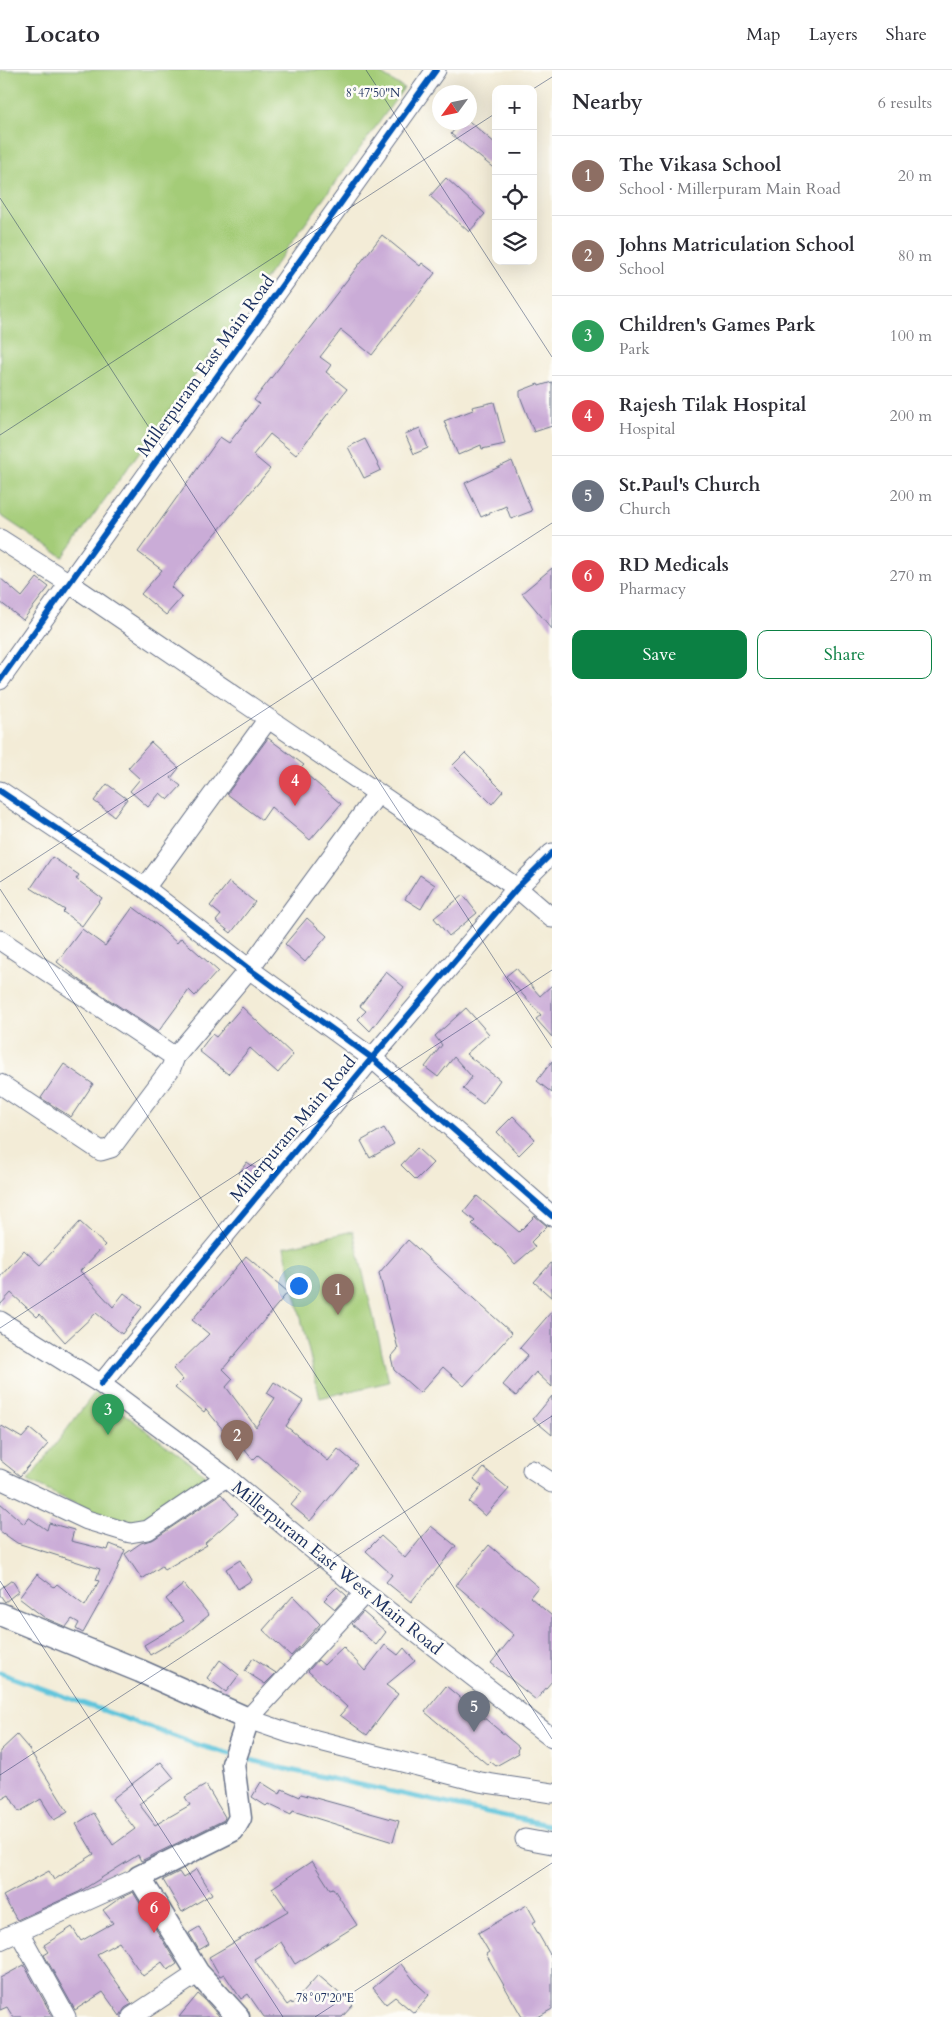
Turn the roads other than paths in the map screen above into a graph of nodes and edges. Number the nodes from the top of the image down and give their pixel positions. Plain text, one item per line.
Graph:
1 (436, 70) edge
2 (0, 539) edge
3 (69, 583) junction
4 (1, 675) edge
5 (268, 719) junction
6 (0, 791) edge
7 (378, 793) junction
8 (552, 853) edge
9 (145, 888) junction
10 (517, 888) junction
11 (552, 918) edge
12 (0, 940) edge
13 (249, 969) junction
14 (175, 1057) junction
15 (372, 1058) junction
16 (0, 1084) edge
17 (552, 1216) edge
18 (0, 1321) edge
19 (101, 1384) junction
20 (532, 1470) dead end
21 (226, 1477) junction
22 (0, 1479) edge
23 (552, 1484) edge
24 (365, 1593) junction
25 (0, 1614) edge
26 (248, 1719) junction
27 (550, 1733) edge
28 (552, 1793) edge
29 (525, 1839) dead end
30 (552, 1844) edge
31 (139, 1877) junction
32 (19, 1932) junction
33 (0, 1940) edge
34 (198, 1973) junction
35 (66, 2017) edge
36 (132, 2017) edge
37 (238, 2017) edge

1 - 3 street, Millerpuram East Main Road
2 - 3 street
3 - 4 street, Millerpuram East Main Road
3 - 5 street
5 - 7 street
5 - 9 street
6 - 9 street
7 - 10 street
7 - 13 street
8 - 10 street, Millerpuram Main Road
9 - 13 street
10 - 11 street
10 - 15 street, Millerpuram Main Road
12 - 14 street
13 - 14 street
13 - 15 street
14 - 16 street
15 - 17 street
15 - 19 street, Millerpuram Main Road
18 - 19 street, Millerpuram East West Main Road
19 - 21 street, Millerpuram East West Main Road
20 - 23 street
21 - 22 street
21 - 24 street, Millerpuram East West Main Road
24 - 26 street
24 - 27 street, Millerpuram East West Main Road
25 - 26 street
26 - 28 street
26 - 31 street
29 - 30 street
31 - 32 street
31 - 34 street
32 - 33 street
32 - 35 street
34 - 36 street
34 - 37 street

